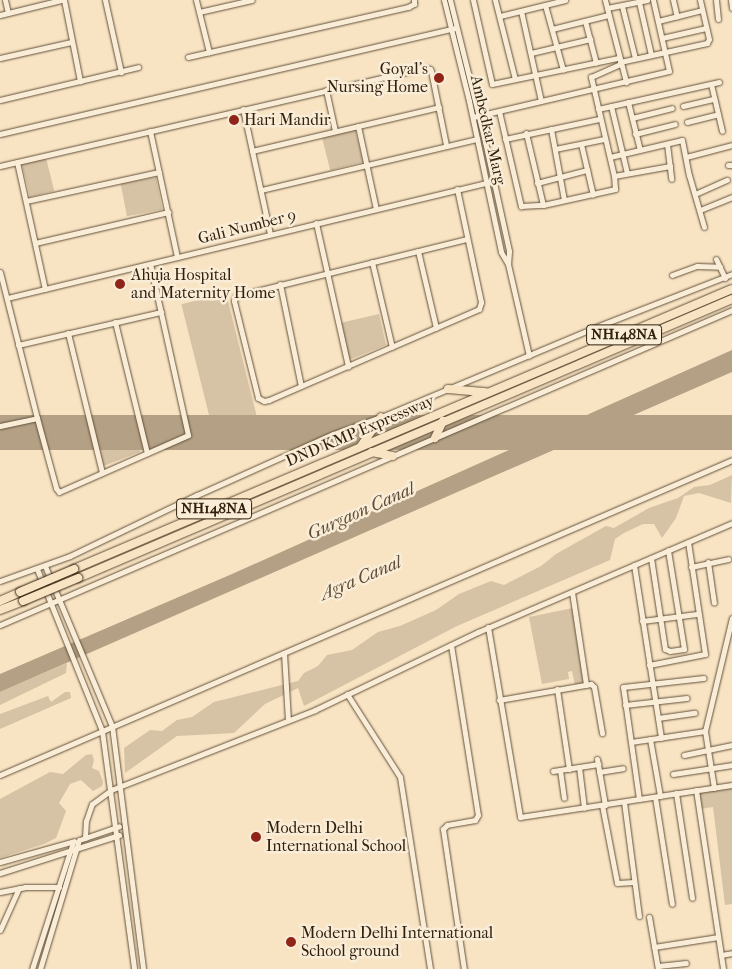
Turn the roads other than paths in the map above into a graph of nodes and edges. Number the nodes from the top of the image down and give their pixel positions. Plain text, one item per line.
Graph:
1 (5, 0) edge
2 (63, 0) edge
3 (105, 0) edge
4 (196, 0) edge
5 (252, 0) edge
6 (414, 0) edge
7 (444, 0) edge
8 (450, 0) edge
9 (474, 0) edge
10 (495, 0) edge
11 (565, 0) edge
12 (605, 0) edge
13 (646, 0) edge
14 (653, 0) edge
15 (674, 0) edge
16 (700, 0) edge
17 (716, 0) edge
18 (731, 0) edge
19 (640, 2) junction
20 (545, 5) junction
21 (622, 6) junction
22 (607, 8) junction
23 (732, 8) edge
24 (702, 10) junction
25 (521, 11) junction
26 (199, 12) junction
27 (8, 13) junction
28 (0, 15) edge
29 (608, 15) junction
30 (500, 16) junction
31 (677, 16) junction
32 (718, 19) dead end
33 (585, 21) junction
34 (658, 21) junction
35 (454, 28) junction
36 (706, 28) junction
37 (552, 29) junction
38 (662, 38) junction
39 (590, 39) junction
40 (71, 42) junction
41 (557, 46) junction
42 (209, 52) junction
43 (665, 52) junction
44 (531, 53) junction
45 (651, 55) junction
46 (188, 57) dead end
47 (0, 58) edge
48 (635, 58) junction
49 (619, 61) junction
50 (596, 63) junction
51 (138, 68) dead end
52 (563, 70) junction
53 (121, 72) junction
54 (535, 76) junction
55 (515, 80) junction
56 (80, 81) junction
57 (626, 82) junction
58 (719, 82) dead end
59 (711, 84) junction
60 (594, 89) junction
61 (326, 90) junction
62 (714, 99) junction
63 (0, 100) edge
64 (541, 101) junction
65 (628, 102) junction
66 (611, 106) junction
67 (683, 106) dead end
68 (439, 107) junction
69 (672, 108) dead end
70 (243, 109) junction
71 (598, 109) junction
72 (499, 111) junction
73 (718, 114) junction
74 (476, 116) junction
75 (599, 118) junction
76 (632, 118) junction
77 (687, 122) dead end
78 (675, 124) dead end
79 (358, 126) junction
80 (551, 129) junction
81 (722, 130) dead end
82 (150, 131) junction
83 (335, 131) junction
84 (526, 133) junction
85 (0, 134) edge
86 (636, 134) junction
87 (477, 138) junction
88 (505, 138) junction
89 (604, 139) junction
90 (581, 144) junction
91 (667, 144) junction
92 (446, 145) junction
93 (732, 145) edge
94 (555, 149) junction
95 (640, 150) junction
96 (252, 151) junction
97 (622, 154) junction
98 (610, 157) junction
99 (686, 157) junction
100 (17, 162) junction
101 (366, 164) junction
102 (0, 166) edge
103 (670, 166) junction
104 (588, 170) junction
105 (159, 172) junction
106 (627, 172) junction
107 (614, 176) junction
108 (560, 178) junction
109 (672, 179) dead end
110 (727, 180) dead end
111 (490, 181) junction
112 (537, 183) junction
113 (457, 189) junction
114 (261, 190) junction
115 (695, 194) junction
116 (593, 195) junction
117 (732, 197) edge
118 (564, 200) junction
119 (26, 201) junction
120 (542, 205) junction
121 (376, 209) junction
122 (700, 210) junction
123 (168, 212) junction
124 (316, 223) junction
125 (704, 227) dead end
126 (270, 234) junction
127 (467, 239) junction
128 (35, 243) junction
129 (418, 251) junction
130 (177, 257) junction
131 (716, 259) dead end
132 (372, 262) junction
133 (150, 264) junction
134 (720, 267) junction
135 (0, 272) edge
136 (327, 273) junction
137 (732, 274) edge
138 (672, 275) dead end
139 (725, 278) junction
140 (1, 280) edge
141 (280, 284) junction
142 (45, 289) junction
143 (732, 289) edge
144 (6, 298) junction
145 (732, 299) edge
146 (732, 310) edge
147 (161, 312) junction
148 (115, 322) junction
149 (436, 328) junction
150 (68, 333) junction
151 (18, 344) junction
152 (392, 347) junction
153 (529, 356) junction
154 (348, 366) junction
155 (301, 386) junction
156 (448, 389) junction
157 (488, 392) junction
158 (381, 417) junction
159 (37, 418) junction
160 (443, 421) junction
161 (0, 426) edge
162 (435, 438) junction
163 (357, 448) junction
164 (372, 452) junction
165 (147, 453) junction
166 (393, 456) junction
167 (732, 460) edge
168 (102, 474) junction
169 (732, 523) edge
170 (688, 542) junction
171 (668, 550) junction
172 (651, 558) junction
173 (728, 559) dead end
174 (708, 562) junction
175 (634, 565) junction
176 (45, 566) junction
177 (691, 567) junction
178 (37, 569) junction
179 (0, 581) edge
180 (572, 592) junction
181 (60, 600) junction
182 (0, 601) edge
183 (714, 603) dead end
184 (50, 604) junction
185 (0, 610) edge
186 (697, 614) junction
187 (678, 616) junction
188 (732, 618) edge
189 (661, 619) junction
190 (642, 620) junction
191 (0, 625) edge
192 (488, 627) junction
193 (451, 645) junction
194 (284, 653) junction
195 (649, 665) junction
196 (703, 678) dead end
197 (652, 684) junction
198 (586, 685) junction
199 (557, 689) junction
200 (346, 694) junction
201 (687, 698) dead end
202 (500, 700) junction
203 (655, 702) junction
204 (625, 705) junction
205 (695, 713) dead end
206 (658, 718) junction
207 (288, 720) junction
208 (112, 726) junction
209 (102, 731) junction
210 (705, 731) junction
211 (602, 733) dead end
212 (661, 738) junction
213 (650, 739) junction
214 (631, 742) junction
215 (732, 746) edge
216 (708, 749) junction
217 (684, 755) dead end
218 (732, 764) edge
219 (578, 767) junction
220 (623, 768) dead end
221 (711, 768) junction
222 (568, 769) junction
223 (560, 770) junction
224 (553, 771) dead end
225 (599, 772) junction
226 (673, 774) dead end
227 (0, 775) edge
228 (732, 785) edge
229 (120, 787) junction
230 (714, 788) junction
231 (111, 790) junction
232 (696, 790) junction
233 (676, 793) junction
234 (657, 796) junction
235 (564, 798) dead end
236 (639, 799) junction
237 (624, 802) junction
238 (603, 805) junction
239 (584, 808) junction
240 (124, 825) junction
241 (116, 827) junction
242 (125, 834) junction
243 (118, 836) junction
244 (82, 839) junction
245 (73, 842) junction
246 (77, 850) junction
247 (71, 852) junction
248 (0, 862) edge
249 (0, 873) edge
250 (634, 882) junction
251 (59, 887) junction
252 (20, 888) junction
253 (0, 892) edge
254 (692, 898) dead end
255 (672, 904) dead end
256 (639, 916) dead end
257 (649, 917) dead end
258 (0, 930) edge
259 (718, 937) junction
260 (654, 947) junction
261 (732, 953) edge
262 (721, 955) junction
263 (686, 964) dead end
264 (658, 968) edge
265 (32, 969) edge
266 (40, 969) edge
267 (134, 969) edge
268 (143, 969) edge
269 (430, 969) edge
270 (464, 969) edge
271 (723, 969) edge

1 - 27 street
2 - 27 street
2 - 40 street
3 - 53 street
4 - 26 street
5 - 26 street
6 - 42 street
7 - 35 street, Ambedkar Marg
8 - 35 street, Ambedkar Marg
9 - 55 street
10 - 30 street
11 - 20 street
12 - 22 street
13 - 19 street
14 - 34 street
15 - 31 street
16 - 24 street
17 - 32 street
18 - 23 street
19 - 21 street
19 - 45 street
20 - 25 street
20 - 37 street
21 - 22 street
21 - 48 street
22 - 29 street
24 - 31 street
24 - 36 street
25 - 30 street
25 - 44 street
26 - 42 street
27 - 28 street
29 - 33 street
29 - 49 street
30 - 55 street
31 - 34 street
33 - 37 street
33 - 39 street
34 - 38 street
35 - 74 street, Ambedkar Marg
35 - 85 street
36 - 38 street
36 - 43 street
37 - 41 street
38 - 43 street
39 - 41 street
39 - 50 street
40 - 47 street
40 - 56 street
41 - 44 street
41 - 52 street
42 - 46 street
43 - 45 street
43 - 57 street
44 - 54 street
45 - 48 street
48 - 49 street
49 - 50 street
49 - 57 street
49 - 60 street
50 - 52 street
51 - 53 street
52 - 54 street
53 - 56 street
54 - 55 street
54 - 64 street
56 - 63 street
57 - 60 street
58 - 59 street
59 - 62 street
59 - 65 street
60 - 64 street
60 - 71 street
61 - 68 street
61 - 70 street
61 - 83 street
62 - 67 street
62 - 73 street
64 - 72 street
65 - 66 street
65 - 76 street
66 - 71 street
66 - 97 street
68 - 79 street
68 - 92 street
69 - 76 street
70 - 82 street
70 - 96 street
71 - 75 street
72 - 74 street
72 - 88 street
73 - 77 street
73 - 81 street
74 - 87 street, Ambedkar Marg
74 - 111 street, Ambedkar Marg
75 - 80 street
75 - 89 street
76 - 86 street
78 - 86 street
79 - 83 street
79 - 101 street
80 - 84 street
80 - 94 street
82 - 100 street
82 - 105 street
83 - 96 street
84 - 88 street
84 - 112 street
86 - 95 street
87 - 92 street
87 - 111 street, Ambedkar Marg
88 - 120 street
89 - 90 street
89 - 98 street
90 - 94 street
90 - 104 street
91 - 95 street
91 - 99 street
91 - 103 street
92 - 101 street
93 - 99 street
94 - 108 street
95 - 97 street
96 - 114 street
97 - 98 street
97 - 106 street
98 - 107 street
99 - 115 street
100 - 102 street
100 - 119 street
101 - 114 street
101 - 121 street
103 - 106 street
103 - 109 street
104 - 108 street
104 - 116 street
105 - 119 street
105 - 123 street
106 - 107 street
107 - 116 street
108 - 112 street
108 - 118 street
110 - 115 street
111 - 113 street, Gali Number 9
111 - 153 street, Ambedkar Marg
112 - 120 street
113 - 121 street, Gali Number 9
113 - 127 street
114 - 126 street
115 - 122 street
116 - 118 street
117 - 122 street
118 - 120 street
119 - 128 street
121 - 124 street, Gali Number 9
122 - 125 street
123 - 128 street
123 - 130 street
124 - 126 street, Gali Number 9
124 - 136 street
126 - 130 street, Gali Number 9
127 - 129 street
127 - 149 street
128 - 142 street
129 - 132 street
129 - 149 street
130 - 133 street, Gali Number 9
131 - 134 street
132 - 136 street
132 - 152 street
133 - 142 street, Gali Number 9
133 - 147 street
134 - 138 street
134 - 139 street
135 - 140 street
136 - 141 street
136 - 154 street
137 - 139 street
139 - 153 street
140 - 144 street
141 - 155 street
141 - 155 street
142 - 144 street, Gali Number 9
143 - 157 highway, DND KMP Expressway / NH148NA
144 - 151 street
145 - 160 highway, DND KMP Expressway / NH148NA
146 - 162 street
147 - 148 street
147 - 165 street
148 - 150 street
148 - 165 street
149 - 152 street
150 - 151 street
150 - 168 street
151 - 159 street
152 - 154 street
153 - 156 street
154 - 155 street
156 - 157 highway
156 - 158 street
157 - 163 highway, DND KMP Expressway / NH148NA
158 - 163 highway
158 - 176 street
159 - 161 street
159 - 168 street
160 - 162 highway
160 - 164 highway, DND KMP Expressway / NH148NA
162 - 166 street
163 - 182 highway, DND KMP Expressway / NH148NA, bridge
164 - 166 highway
164 - 185 highway, DND KMP Expressway / NH148NA, bridge
165 - 168 street
166 - 181 street
167 - 194 street
169 - 170 street
170 - 171 street
170 - 177 street
171 - 172 street
171 - 187 street
172 - 175 street
172 - 189 street
173 - 174 street
174 - 177 street
174 - 183 street
175 - 180 street
175 - 190 street
176 - 178 street
176 - 181 street
177 - 186 street
178 - 179 street
178 - 184 street
180 - 192 street
180 - 198 street
181 - 184 street
181 - 208 street
184 - 191 street
184 - 209 street
186 - 187 street
186 - 195 street
187 - 189 street
187 - 189 street
188 - 210 street
189 - 190 street
190 - 195 street
192 - 193 street
192 - 202 street
193 - 200 street
193 - 270 street
194 - 207 street
194 - 208 street
195 - 197 street
196 - 197 street
197 - 203 street
197 - 204 street
198 - 199 street
198 - 211 street
199 - 202 street
199 - 222 street
200 - 207 street
200 - 269 street
201 - 203 street
202 - 239 street
203 - 204 street
203 - 206 street
204 - 214 street
205 - 206 street
206 - 212 street
207 - 229 street
208 - 209 street
208 - 229 street
209 - 227 street
209 - 231 street
210 - 212 street
210 - 216 street
212 - 213 street
213 - 214 street
213 - 234 street
214 - 236 street
215 - 216 street
216 - 217 street
216 - 221 street
218 - 221 street
219 - 222 street
219 - 225 street
219 - 239 street
220 - 225 street
221 - 226 street
221 - 230 street
222 - 223 street
223 - 224 street
223 - 235 street
225 - 238 street
228 - 230 street
229 - 231 street
229 - 240 street
230 - 232 street
231 - 241 street
231 - 244 street
232 - 233 street
232 - 259 street
233 - 234 street
233 - 254 street
234 - 236 street
234 - 255 street
236 - 237 street
237 - 238 street
237 - 250 street
238 - 239 street
238 - 250 street
240 - 241 street
240 - 242 street
241 - 243 street
241 - 244 street
242 - 243 street
242 - 268 street
243 - 246 street
243 - 267 street
244 - 245 street
244 - 246 street
245 - 247 street
245 - 248 street
246 - 247 street
246 - 266 street
247 - 249 street
247 - 251 street
250 - 256 street
251 - 252 street
251 - 265 street
252 - 253 street
252 - 258 street
257 - 260 street
259 - 260 street
259 - 262 street
260 - 264 street
261 - 262 street
262 - 271 street
263 - 264 street

